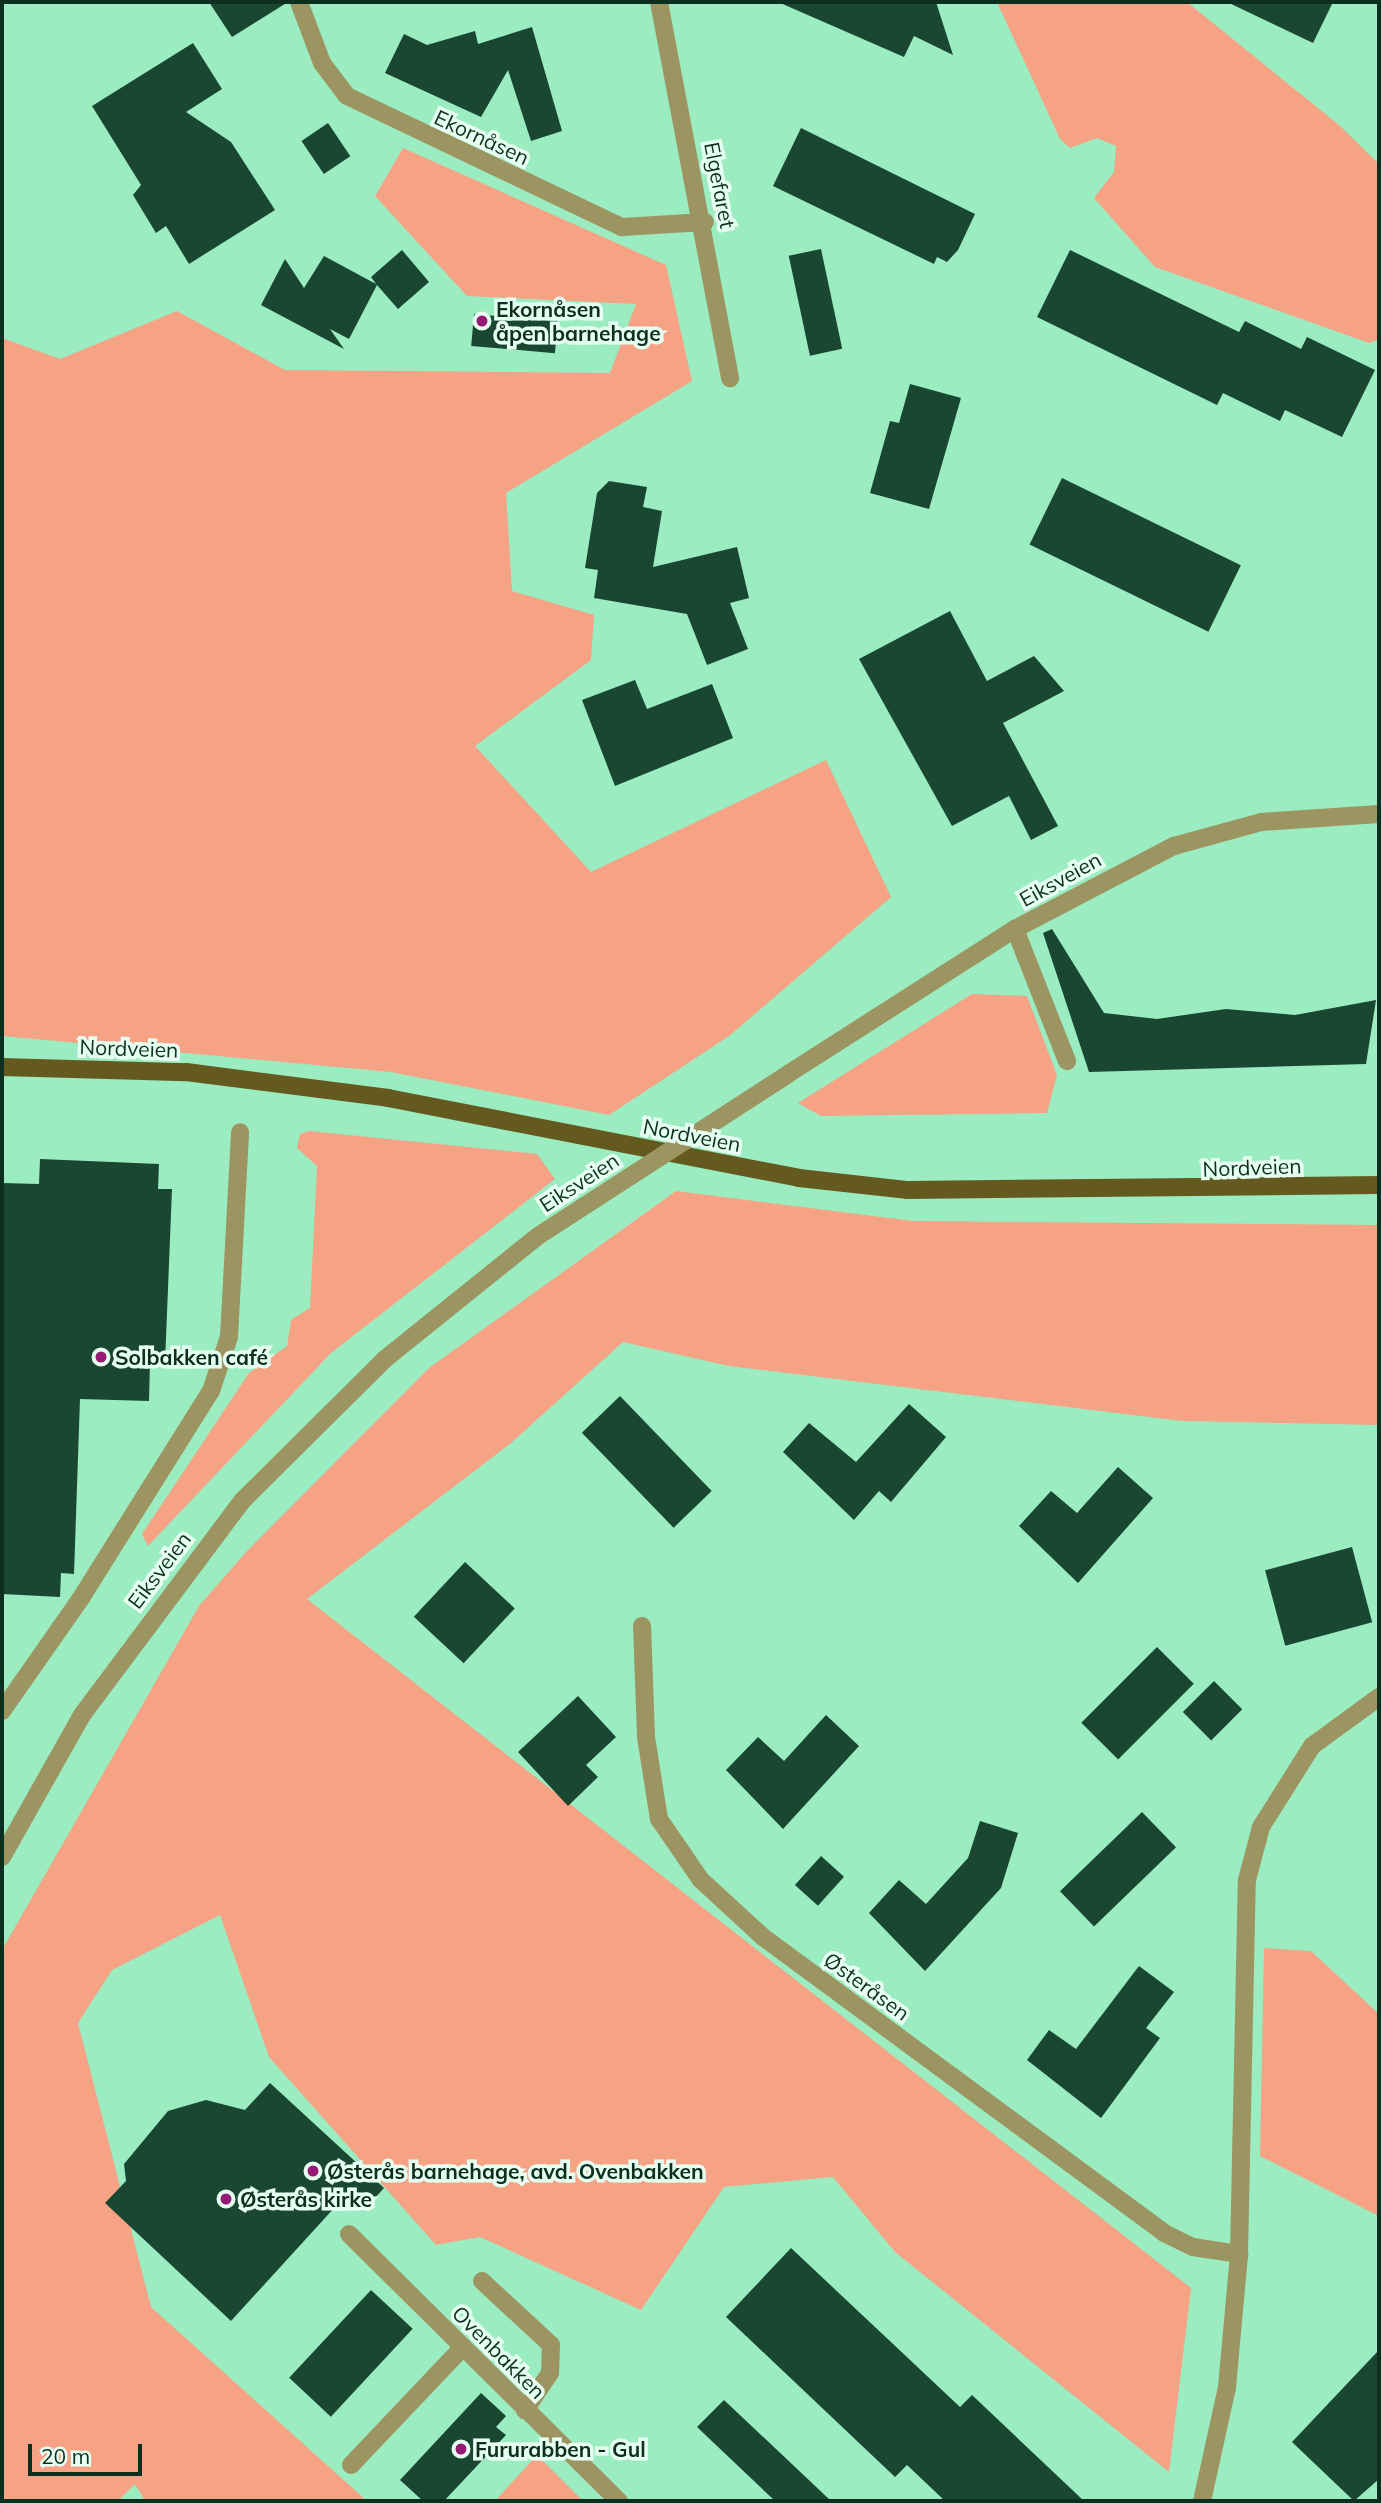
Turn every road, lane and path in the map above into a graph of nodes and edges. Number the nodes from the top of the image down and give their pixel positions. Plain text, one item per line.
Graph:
1 (299, 2) edge
2 (659, 2) edge
3 (705, 222) junction
4 (730, 378) dead end
5 (1379, 814) edge
6 (1015, 929) junction
7 (1068, 1061) dead end
8 (2, 1067) edge
9 (240, 1132) dead end
10 (1379, 1185) edge
11 (642, 1626) dead end
12 (1379, 1697) edge
13 (2, 1711) edge
14 (2, 1857) edge
15 (349, 2234) dead end
16 (1240, 2253) junction
17 (482, 2281) dead end
18 (462, 2348) junction
19 (525, 2410) junction
20 (351, 2465) dead end
21 (619, 2501) edge
22 (1202, 2501) edge

1 - 3 street, Ekornåsen
2 - 3 street, Elgefaret
3 - 4 street, Elgefaret
5 - 6 street, Eiksveien
6 - 7 street
6 - 14 street, Eiksveien, bridge
8 - 10 main road, Nordveien
9 - 13 street
11 - 16 street, Østeråsen
12 - 16 street
15 - 18 street, Ovenbakken
16 - 22 street
17 - 19 street
18 - 19 street, Ovenbakken
18 - 20 street
19 - 21 street, Ovenbakken

